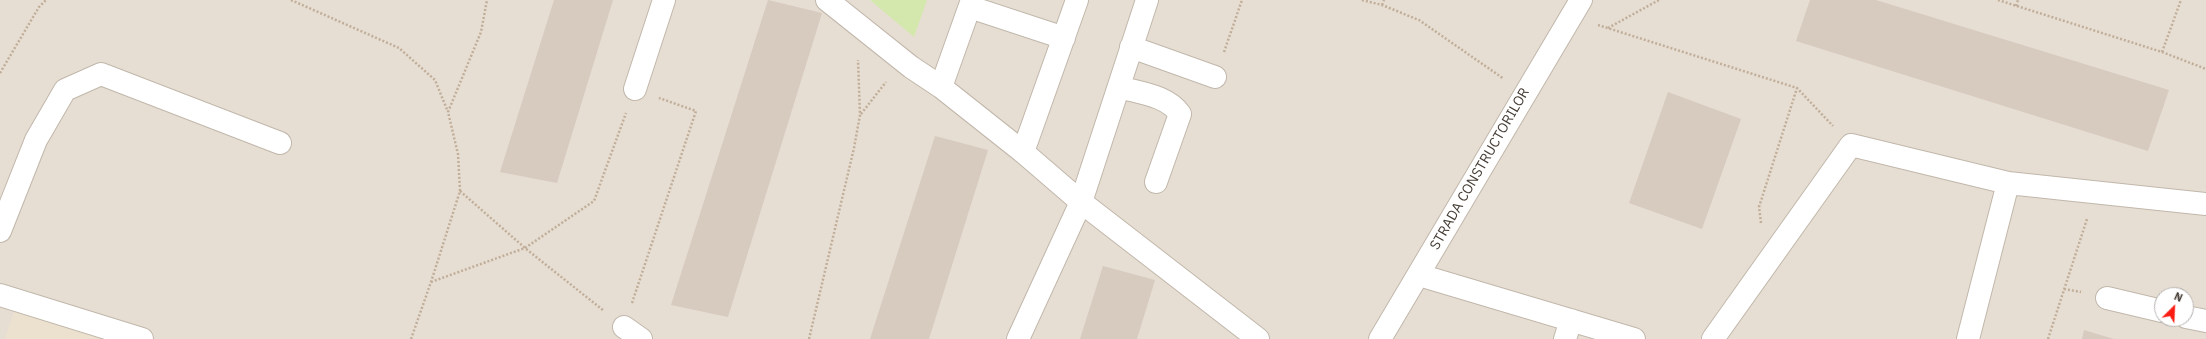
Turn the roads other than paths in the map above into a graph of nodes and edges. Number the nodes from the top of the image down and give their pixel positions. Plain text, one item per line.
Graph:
1 (664, 0) edge
2 (827, 0) edge
3 (1077, 0) edge
4 (1147, 0) edge
5 (971, 4) edge
6 (1577, 7) edge
7 (1064, 38) junction
8 (1131, 47) junction
9 (1215, 77) road end
10 (940, 87) junction
11 (1119, 87) junction
12 (635, 89) road end
13 (280, 143) dead end
14 (1023, 152) junction
15 (1156, 182) dead end
16 (2008, 183) junction
17 (1081, 202) junction
18 (2206, 204) edge
19 (0, 231) edge
20 (1419, 275) junction
21 (0, 295) edge
22 (2107, 298) dead end
23 (2154, 309) edge
24 (2194, 319) edge
25 (2206, 322) edge
26 (624, 327) road end
27 (1568, 329) edge
28 (142, 339) edge
29 (641, 339) edge
30 (1018, 339) edge
31 (1258, 339) edge
32 (1380, 339) edge
33 (1634, 339) edge
34 (1714, 339) edge
35 (1968, 339) edge

1 - 12 street
2 - 10 street
3 - 7 street
4 - 8 street
5 - 7 street
5 - 10 street
6 - 20 street, STRADA CONSTRUCTORILOR
7 - 14 street
8 - 9 street
8 - 11 street
10 - 14 street
11 - 15 street
11 - 17 street
13 - 19 street
14 - 17 street
16 - 18 street
16 - 34 street
16 - 35 street
17 - 30 street
17 - 31 street
20 - 27 street
20 - 32 street, STRADA CONSTRUCTORILOR
21 - 28 street
22 - 23 street
24 - 25 street
26 - 29 street
27 - 33 street

